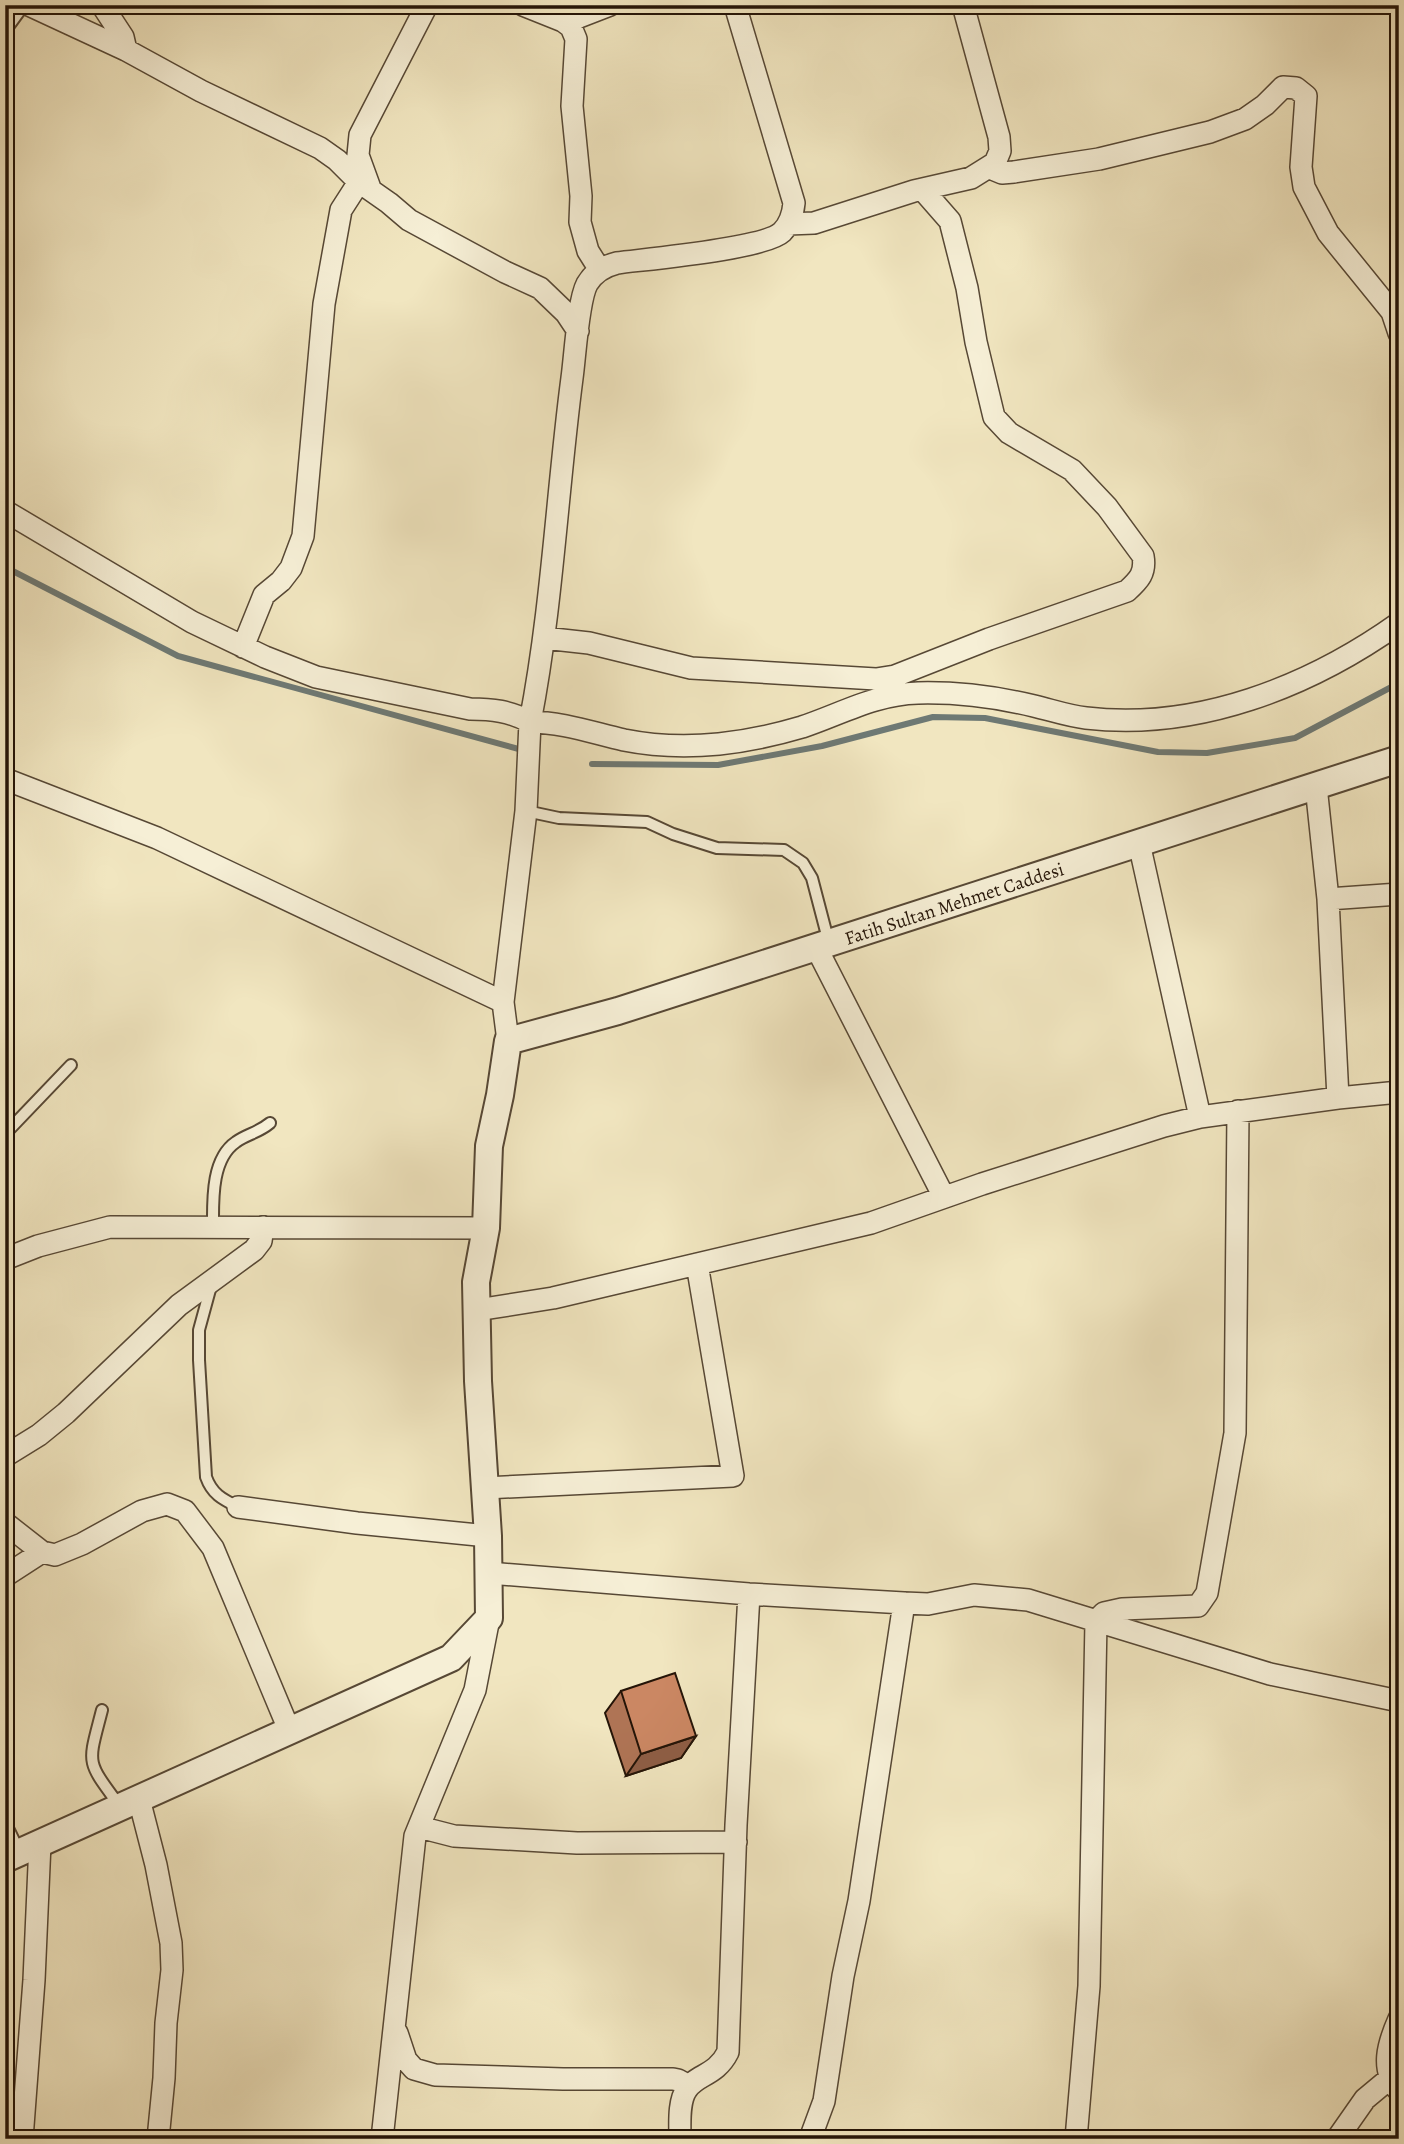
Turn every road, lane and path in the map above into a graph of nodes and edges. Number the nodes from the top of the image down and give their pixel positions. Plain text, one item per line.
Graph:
1 (27, 5) edge
2 (102, 5) edge
3 (427, 5) edge
4 (523, 5) edge
5 (610, 5) edge
6 (735, 5) edge
7 (963, 5) edge
8 (567, 24) junction
9 (5, 31) edge
10 (126, 50) junction
11 (990, 168) junction
12 (365, 186) junction
13 (922, 189) junction
14 (788, 224) junction
15 (600, 270) junction
16 (578, 331) junction
17 (1399, 333) edge
18 (5, 511) edge
19 (1399, 623) edge
20 (544, 638) junction
21 (243, 647) junction
22 (530, 722) junction
23 (1399, 759) edge
24 (5, 779) edge
25 (1316, 786) junction
26 (527, 811) junction
27 (1139, 843) junction
28 (1399, 894) edge
29 (1328, 898) junction
30 (822, 945) junction
31 (503, 1002) junction
32 (508, 1041) junction
33 (71, 1065) dead end
34 (1399, 1092) edge
35 (1338, 1098) junction
36 (1238, 1111) junction
37 (1200, 1117) junction
38 (270, 1123) dead end
39 (5, 1134) edge
40 (944, 1197) junction
41 (213, 1227) junction
42 (263, 1227) junction
43 (486, 1228) junction
44 (5, 1259) edge
45 (697, 1264) junction
46 (212, 1280) junction
47 (477, 1310) junction
48 (5, 1456) edge
49 (485, 1488) junction
50 (238, 1507) joint
51 (5, 1523) edge
52 (488, 1536) junction
53 (42, 1552) junction
54 (489, 1573) junction
55 (5, 1576) edge
56 (749, 1594) junction
57 (904, 1602) junction
58 (489, 1618) junction
59 (1096, 1621) junction
60 (1399, 1701) edge
61 (102, 1710) dead end
62 (290, 1732) junction
63 (130, 1803) junction
64 (5, 1822) edge
65 (419, 1827) junction
66 (736, 1842) junction
67 (22, 1851) edge
68 (1399, 2019) edge
69 (394, 2024) junction
70 (1394, 2085) edge
71 (689, 2086) junction
72 (22, 2139) edge
73 (158, 2139) edge
74 (382, 2139) edge
75 (680, 2139) edge
76 (810, 2139) edge
77 (1076, 2139) edge
78 (1337, 2139) edge

1 - 9 lane
1 - 10 street
2 - 10 street
3 - 12 street
4 - 8 street
5 - 8 street
6 - 14 street
7 - 11 street
8 - 15 street
10 - 12 street
11 - 13 street
11 - 17 street
12 - 16 street
12 - 21 street
13 - 14 street
13 - 20 street
14 - 15 street
15 - 16 street
16 - 20 street
18 - 21 street
19 - 22 street
20 - 22 street
21 - 22 street
22 - 26 street
23 - 25 street, Fatih Sultan Mehmet Caddesi
24 - 31 street
25 - 27 street, Fatih Sultan Mehmet Caddesi
25 - 29 street
26 - 30 lane
26 - 31 street
27 - 30 street, Fatih Sultan Mehmet Caddesi
27 - 37 street
28 - 29 street
29 - 35 street
30 - 32 street, Fatih Sultan Mehmet Caddesi
30 - 40 street
31 - 32 street
32 - 43 street
33 - 39 lane
34 - 35 street
35 - 36 street
36 - 37 street
36 - 59 street
37 - 40 street
38 - 41 lane
40 - 45 street
41 - 42 street
41 - 44 street
42 - 43 street
42 - 46 street
43 - 47 street
45 - 47 street
45 - 49 street
46 - 48 street
46 - 50 lane
47 - 49 street
49 - 52 street
50 - 52 street
51 - 53 street
52 - 54 street
53 - 55 street
53 - 62 street
54 - 56 street
54 - 58 street
56 - 57 street
56 - 66 street
57 - 59 street
57 - 76 street
58 - 62 street
58 - 65 street
59 - 60 street
59 - 77 street
61 - 63 lane
62 - 63 street
63 - 67 street
63 - 73 street
64 - 67 lane
65 - 66 street
65 - 69 street
66 - 71 street
67 - 72 street
68 - 70 street
69 - 71 street
69 - 74 street
70 - 78 street
71 - 75 street

